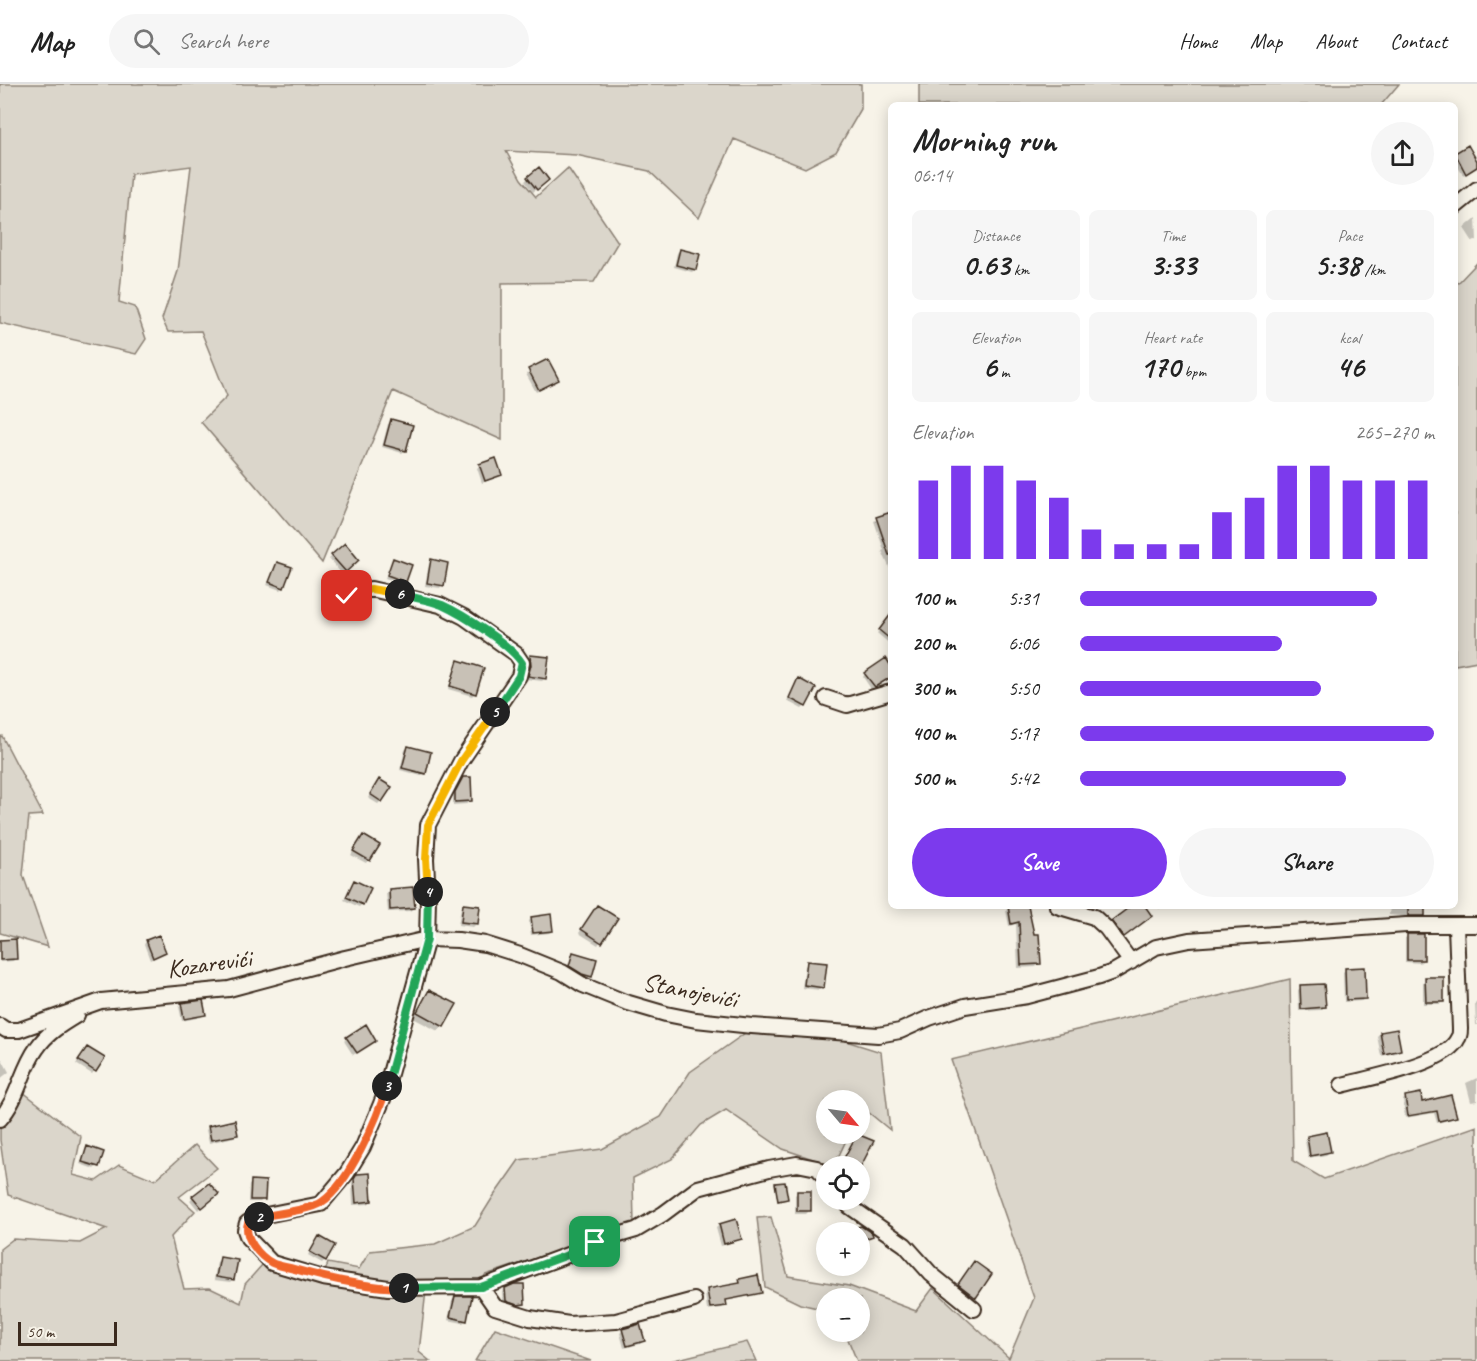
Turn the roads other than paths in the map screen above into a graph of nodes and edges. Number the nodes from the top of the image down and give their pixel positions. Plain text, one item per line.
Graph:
1 (1477, 189) edge
2 (1458, 205) edge
3 (341, 583) dead end
4 (888, 693) edge
5 (826, 698) dead end
6 (1067, 909) edge
7 (1477, 925) edge
8 (1456, 926) junction
9 (427, 939) junction
10 (1131, 962) junction
11 (87, 1005) junction
12 (0, 1026) edge
13 (1342, 1085) dead end
14 (0, 1119) edge
15 (816, 1168) edge
16 (855, 1210) edge
17 (481, 1287) junction
18 (694, 1300) dead end
19 (974, 1309) dead end

1 - 2 street
3 - 9 street
4 - 5 street
6 - 10 street
7 - 8 street, Stanojevići
8 - 10 street, Stanojevići
8 - 13 street
9 - 10 street, Stanojevići
9 - 11 street, Kozarevići
9 - 17 street
11 - 12 street, Kozarevići
11 - 14 street
15 - 17 street
16 - 19 street
17 - 18 street

